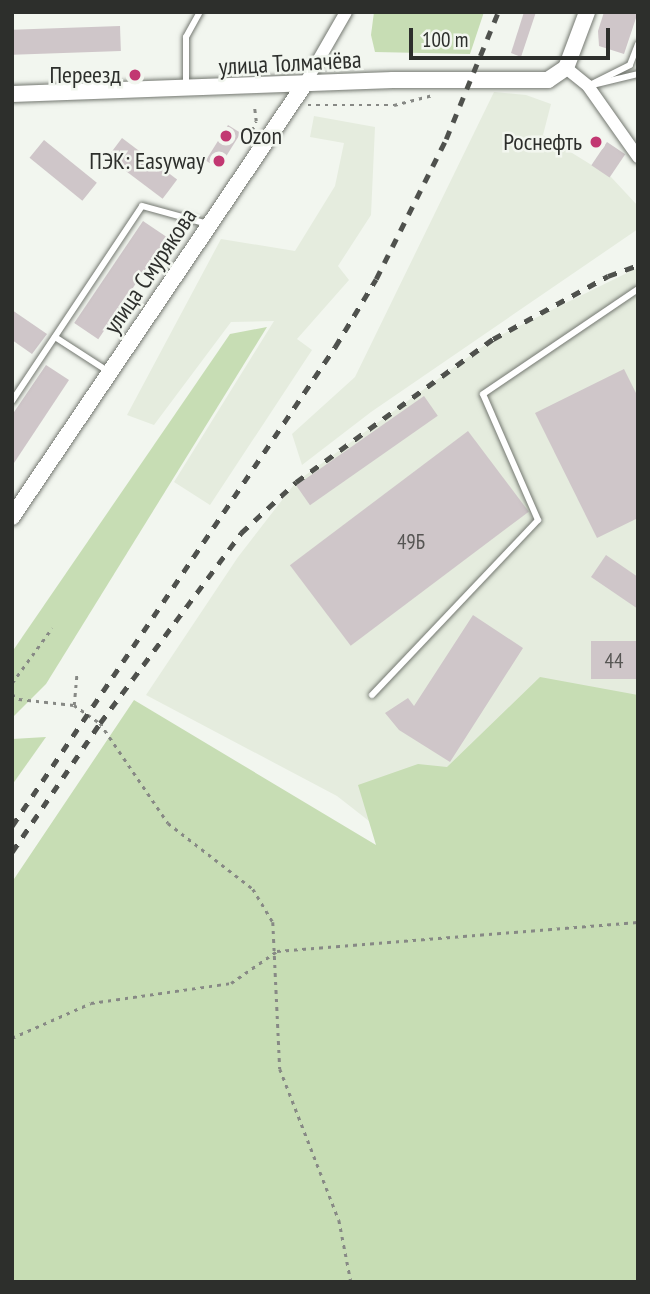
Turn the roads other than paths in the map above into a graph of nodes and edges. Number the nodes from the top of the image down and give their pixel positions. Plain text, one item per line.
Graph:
1 (200, 12) edge
2 (346, 12) edge
3 (587, 12) edge
4 (638, 44) edge
5 (566, 68) junction
6 (638, 74) edge
7 (304, 85) junction
8 (588, 86) junction
9 (186, 90) junction
10 (12, 94) edge
11 (638, 158) edge
12 (209, 224) junction
13 (638, 289) edge
14 (55, 337) junction
15 (109, 372) junction
16 (12, 401) edge
17 (12, 517) edge
18 (372, 695) dead end

1 - 9 lane
2 - 7 street, улица Смурякова
3 - 5 street
4 - 8 lane
5 - 7 street, улица Толмачёва
5 - 8 street
6 - 8 lane
7 - 9 street, улица Толмачёва
7 - 12 street, улица Смурякова
8 - 11 street
9 - 10 street, улица Толмачёва
12 - 14 lane
12 - 15 street, улица Смурякова
13 - 18 lane
14 - 15 lane
14 - 16 lane
15 - 17 street, улица Смурякова

